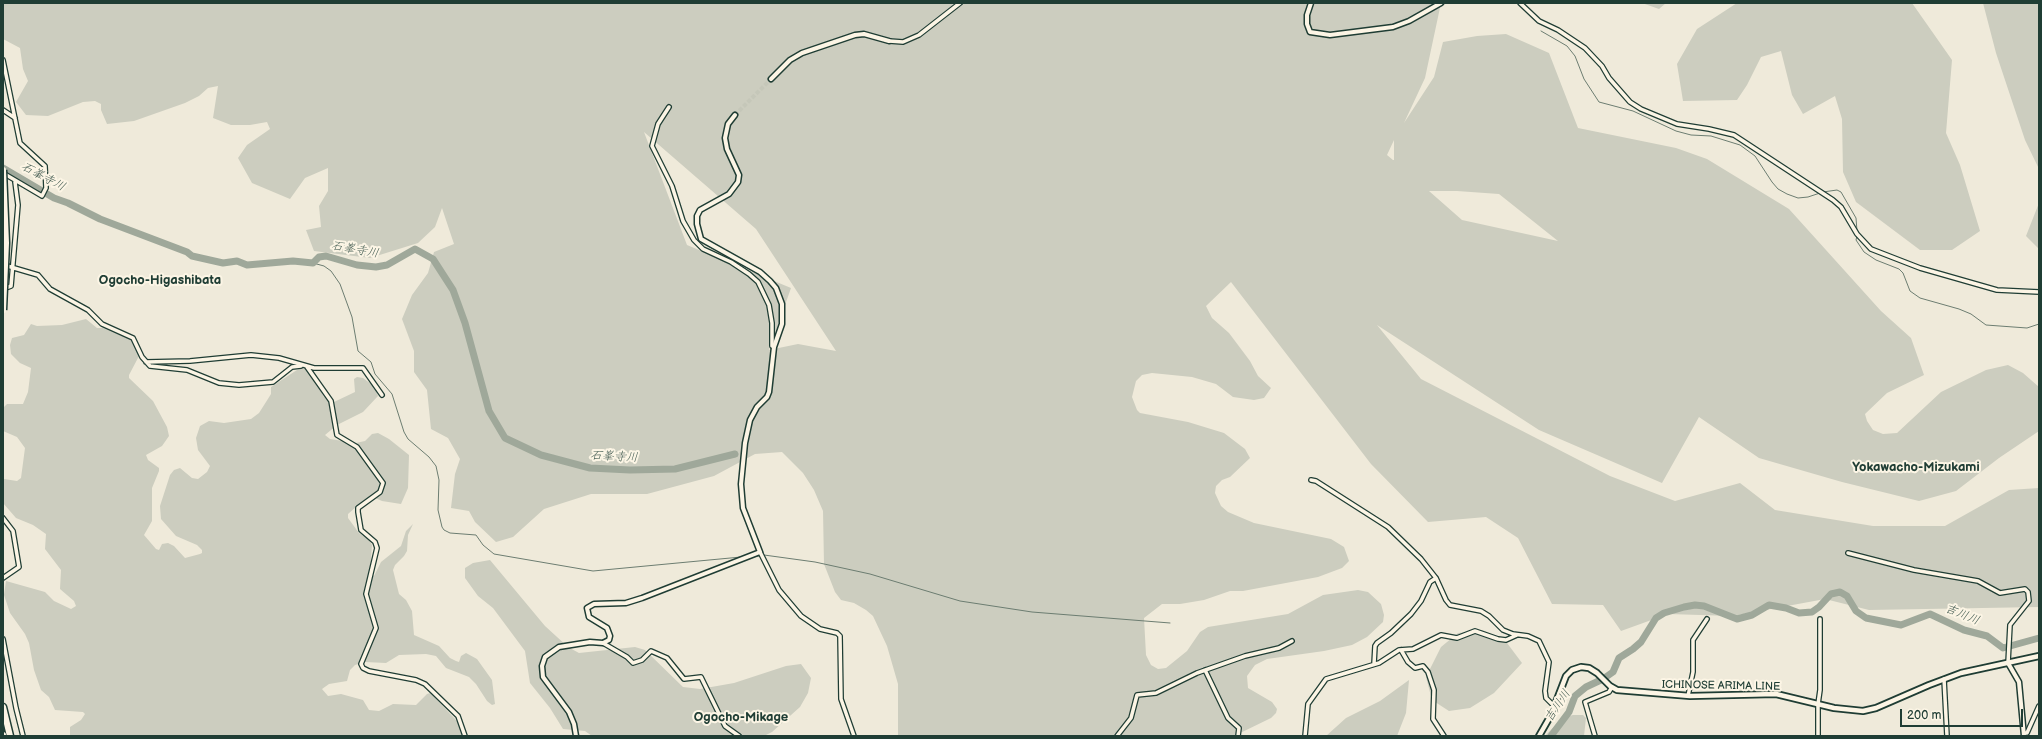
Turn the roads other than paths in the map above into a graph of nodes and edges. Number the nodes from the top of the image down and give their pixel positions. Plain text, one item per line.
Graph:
1 (960, 3) edge
2 (1311, 3) edge
3 (1441, 3) edge
4 (1520, 3) edge
5 (889, 41) joint
6 (3, 60) edge
7 (770, 79) tunnel mouth
8 (669, 107) dead end
9 (3, 110) edge
10 (735, 115) tunnel mouth
11 (15, 118) junction
12 (3, 170) edge
13 (3, 173) edge
14 (15, 182) junction
15 (3, 265) edge
16 (13, 269) junction
17 (3, 289) edge
18 (2039, 292) edge
19 (3, 310) edge
20 (774, 347) junction
21 (145, 362) junction
22 (301, 366) junction
23 (308, 367) junction
24 (382, 395) dead end
25 (1311, 480) dead end
26 (3, 518) edge
27 (760, 552) junction
28 (1848, 553) dead end
29 (3, 578) edge
30 (1436, 578) junction
31 (1707, 619) dead end
32 (1820, 619) dead end
33 (1520, 634) junction
34 (3, 639) edge
35 (1292, 641) dead end
36 (603, 643) junction
37 (1401, 650) junction
38 (4, 656) edge
39 (2039, 656) edge
40 (2009, 660) junction
41 (1374, 664) junction
42 (1205, 670) junction
43 (1944, 679) junction
44 (1611, 686) junction
45 (1688, 696) junction
46 (1818, 704) junction
47 (1554, 706) junction
48 (2039, 706) edge
49 (3, 707) edge
50 (2026, 734) edge
51 (10, 736) edge
52 (23, 736) edge
53 (465, 736) edge
54 (576, 736) edge
55 (739, 736) edge
56 (854, 736) edge
57 (1117, 736) edge
58 (1238, 736) edge
59 (1305, 736) edge
60 (1444, 736) edge
61 (1539, 736) edge
62 (1595, 736) edge
63 (1818, 736) edge
64 (1947, 736) edge

1 - 5 street
2 - 3 street
4 - 18 street
5 - 7 street
6 - 11 street
8 - 20 street
9 - 11 street
10 - 20 street
11 - 14 street
12 - 19 highway, bridge
13 - 14 street
14 - 16 street
15 - 16 street
16 - 17 street
16 - 21 street
20 - 27 street
21 - 22 street
21 - 22 street
22 - 23 street
23 - 24 street
23 - 53 street
25 - 30 street
26 - 29 street
27 - 36 street
27 - 56 street
28 - 40 street
30 - 33 street
30 - 41 street
31 - 45 street
32 - 46 street
33 - 37 street
33 - 47 street
34 - 38 street
35 - 42 street
36 - 54 street
36 - 55 street
37 - 41 street
37 - 60 street
38 - 52 street
39 - 40 main road, ICHINOSE ARIMA LINE
40 - 43 main road, ICHINOSE ARIMA LINE
40 - 50 street
41 - 59 street
42 - 57 street
42 - 58 street
43 - 46 main road, ICHINOSE ARIMA LINE
43 - 64 street
44 - 45 main road, ICHINOSE ARIMA LINE
44 - 47 main road
44 - 62 street
45 - 46 main road, ICHINOSE ARIMA LINE
46 - 63 street
47 - 61 main road
48 - 50 street
49 - 51 highway

